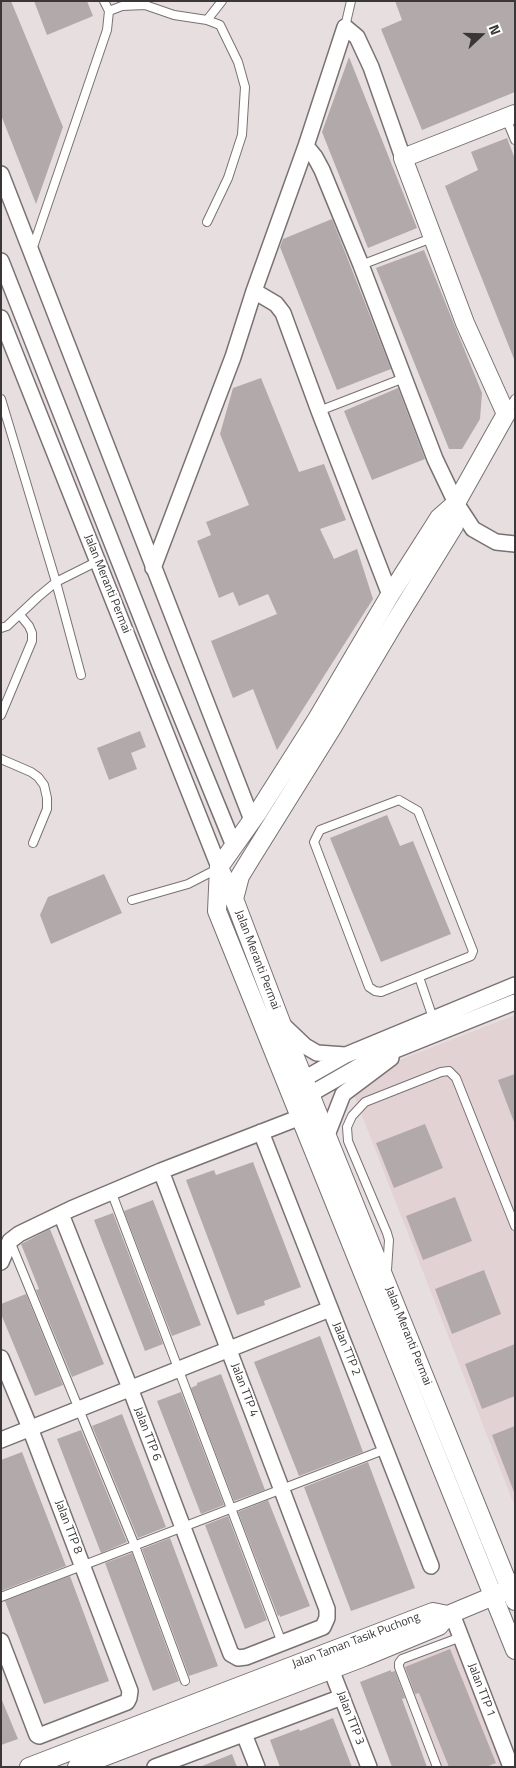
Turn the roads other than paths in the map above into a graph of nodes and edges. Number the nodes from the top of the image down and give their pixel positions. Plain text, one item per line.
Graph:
1 (104, 1) edge
2 (222, 1) edge
3 (351, 1) edge
4 (108, 12) junction
5 (207, 20) junction
6 (345, 27) junction
7 (510, 116) edge
8 (515, 140) edge
9 (306, 146) junction
10 (403, 158) junction
11 (1, 174) edge
12 (207, 222) dead end
13 (432, 238) junction
14 (32, 250) junction
15 (1, 261) edge
16 (361, 265) junction
17 (254, 291) junction
18 (1, 318) edge
19 (404, 378) junction
20 (1, 399) edge
21 (510, 407) edge
22 (319, 411) junction
23 (456, 503) junction
24 (515, 544) edge
25 (98, 561) junction
26 (153, 568) junction
27 (56, 582) junction
28 (390, 595) junction
29 (20, 615) junction
30 (1, 628) edge
31 (81, 675) dead end
32 (1, 715) edge
33 (1, 759) edge
34 (252, 820) junction
35 (33, 843) dead end
36 (234, 846) junction
37 (219, 868) junction
38 (234, 899) junction
39 (132, 900) dead end
40 (419, 977) junction
41 (515, 986) edge
42 (515, 1002) edge
43 (433, 1018) junction
44 (282, 1025) junction
45 (410, 1044) junction
46 (346, 1055) junction
47 (307, 1086) junction
48 (294, 1102) junction
49 (317, 1111) junction
50 (261, 1132) junction
51 (327, 1135) junction
52 (161, 1170) junction
53 (111, 1191) junction
54 (61, 1214) junction
55 (515, 1226) edge
56 (10, 1241) junction
57 (1, 1262) edge
58 (386, 1281) junction
59 (330, 1309) junction
60 (228, 1349) junction
61 (1, 1358) edge
62 (179, 1369) junction
63 (130, 1388) junction
64 (78, 1409) junction
65 (30, 1428) junction
66 (1, 1440) edge
67 (386, 1449) junction
68 (281, 1489) junction
69 (232, 1508) junction
70 (183, 1527) junction
71 (135, 1546) junction
72 (82, 1566) junction
73 (430, 1566) dead end
74 (513, 1592) edge
75 (493, 1596) junction
76 (1, 1597) edge
77 (450, 1614) junction
78 (461, 1637) junction
79 (1, 1641) edge
80 (282, 1643) junction
81 (515, 1650) edge
82 (328, 1661) junction
83 (185, 1681) dead end
84 (342, 1697) junction
85 (144, 1732) junction
86 (244, 1734) junction
87 (29, 1767) edge
88 (77, 1767) edge
89 (155, 1767) edge
90 (257, 1767) edge
91 (370, 1767) edge
92 (437, 1767) edge
93 (511, 1767) edge

1 - 4 lane
2 - 5 lane
3 - 6 lane
4 - 5 lane
4 - 14 lane
5 - 12 lane
6 - 9 street
6 - 10 street
7 - 8 lane
7 - 10 street
9 - 16 street
9 - 17 street
10 - 13 street
11 - 14 street
13 - 16 lane
13 - 21 street
14 - 26 street
15 - 36 street, Jalan Meranti Permai
16 - 19 street
17 - 22 street
17 - 26 street
18 - 25 street, Jalan Meranti Permai
19 - 22 lane
19 - 23 street
20 - 27 lane
21 - 23 street
22 - 28 street
23 - 24 street
23 - 28 street
23 - 38 street
25 - 27 lane
25 - 37 street, Jalan Meranti Permai
26 - 34 street
27 - 29 lane
27 - 31 lane
28 - 34 street
29 - 30 lane
29 - 32 lane
33 - 35 lane
34 - 36 street
36 - 37 street
37 - 38 street, Jalan Meranti Permai
37 - 39 lane
37 - 48 street
38 - 44 street, Jalan Meranti Permai
40 - 40 lane
40 - 43 lane
41 - 43 street
42 - 45 street
43 - 46 street
44 - 46 street
44 - 47 street, Jalan Meranti Permai
45 - 47 street
45 - 51 street
46 - 47 street
47 - 48 street
47 - 49 street, Jalan Meranti Permai
48 - 49 street
48 - 50 street
48 - 75 street
49 - 51 street, Jalan Meranti Permai
50 - 52 street
50 - 59 street, Jalan TTP 2
51 - 58 street, Jalan Meranti Permai
52 - 53 street
52 - 60 street, Jalan TTP 4
53 - 54 street
53 - 62 lane
54 - 56 street
54 - 63 street, Jalan TTP 6
55 - 58 lane
56 - 57 street
56 - 64 lane
58 - 74 street, Jalan Meranti Permai
59 - 60 street
59 - 67 street, Jalan TTP 2
60 - 62 street
60 - 68 street, Jalan TTP 4
61 - 65 street, Jalan TTP 8
62 - 63 street
62 - 69 lane
63 - 64 street
63 - 70 street, Jalan TTP 6
64 - 65 street
64 - 71 lane
65 - 66 street
65 - 72 street, Jalan TTP 8
67 - 68 lane
67 - 73 street, Jalan TTP 2
68 - 69 lane
68 - 80 street, Jalan TTP 4
69 - 70 lane
69 - 80 lane
70 - 71 lane
70 - 80 street, Jalan TTP 6
71 - 72 lane
71 - 83 lane
72 - 76 lane
72 - 79 street, Jalan TTP 8
74 - 75 street, Jalan Taman Tasik Puchong
75 - 77 street, Jalan Taman Tasik Puchong
75 - 81 street
77 - 78 street, Jalan TTP 1
77 - 82 street, Jalan Taman Tasik Puchong
78 - 92 lane
78 - 93 street, Jalan TTP 1
82 - 84 street, Jalan TTP 3
82 - 85 street, Jalan Taman Tasik Puchong
84 - 86 street
84 - 91 street, Jalan TTP 3
85 - 87 street, Jalan Taman Tasik Puchong
85 - 88 street, Jalan Taman Tasik Puchong
86 - 89 street
86 - 90 street

